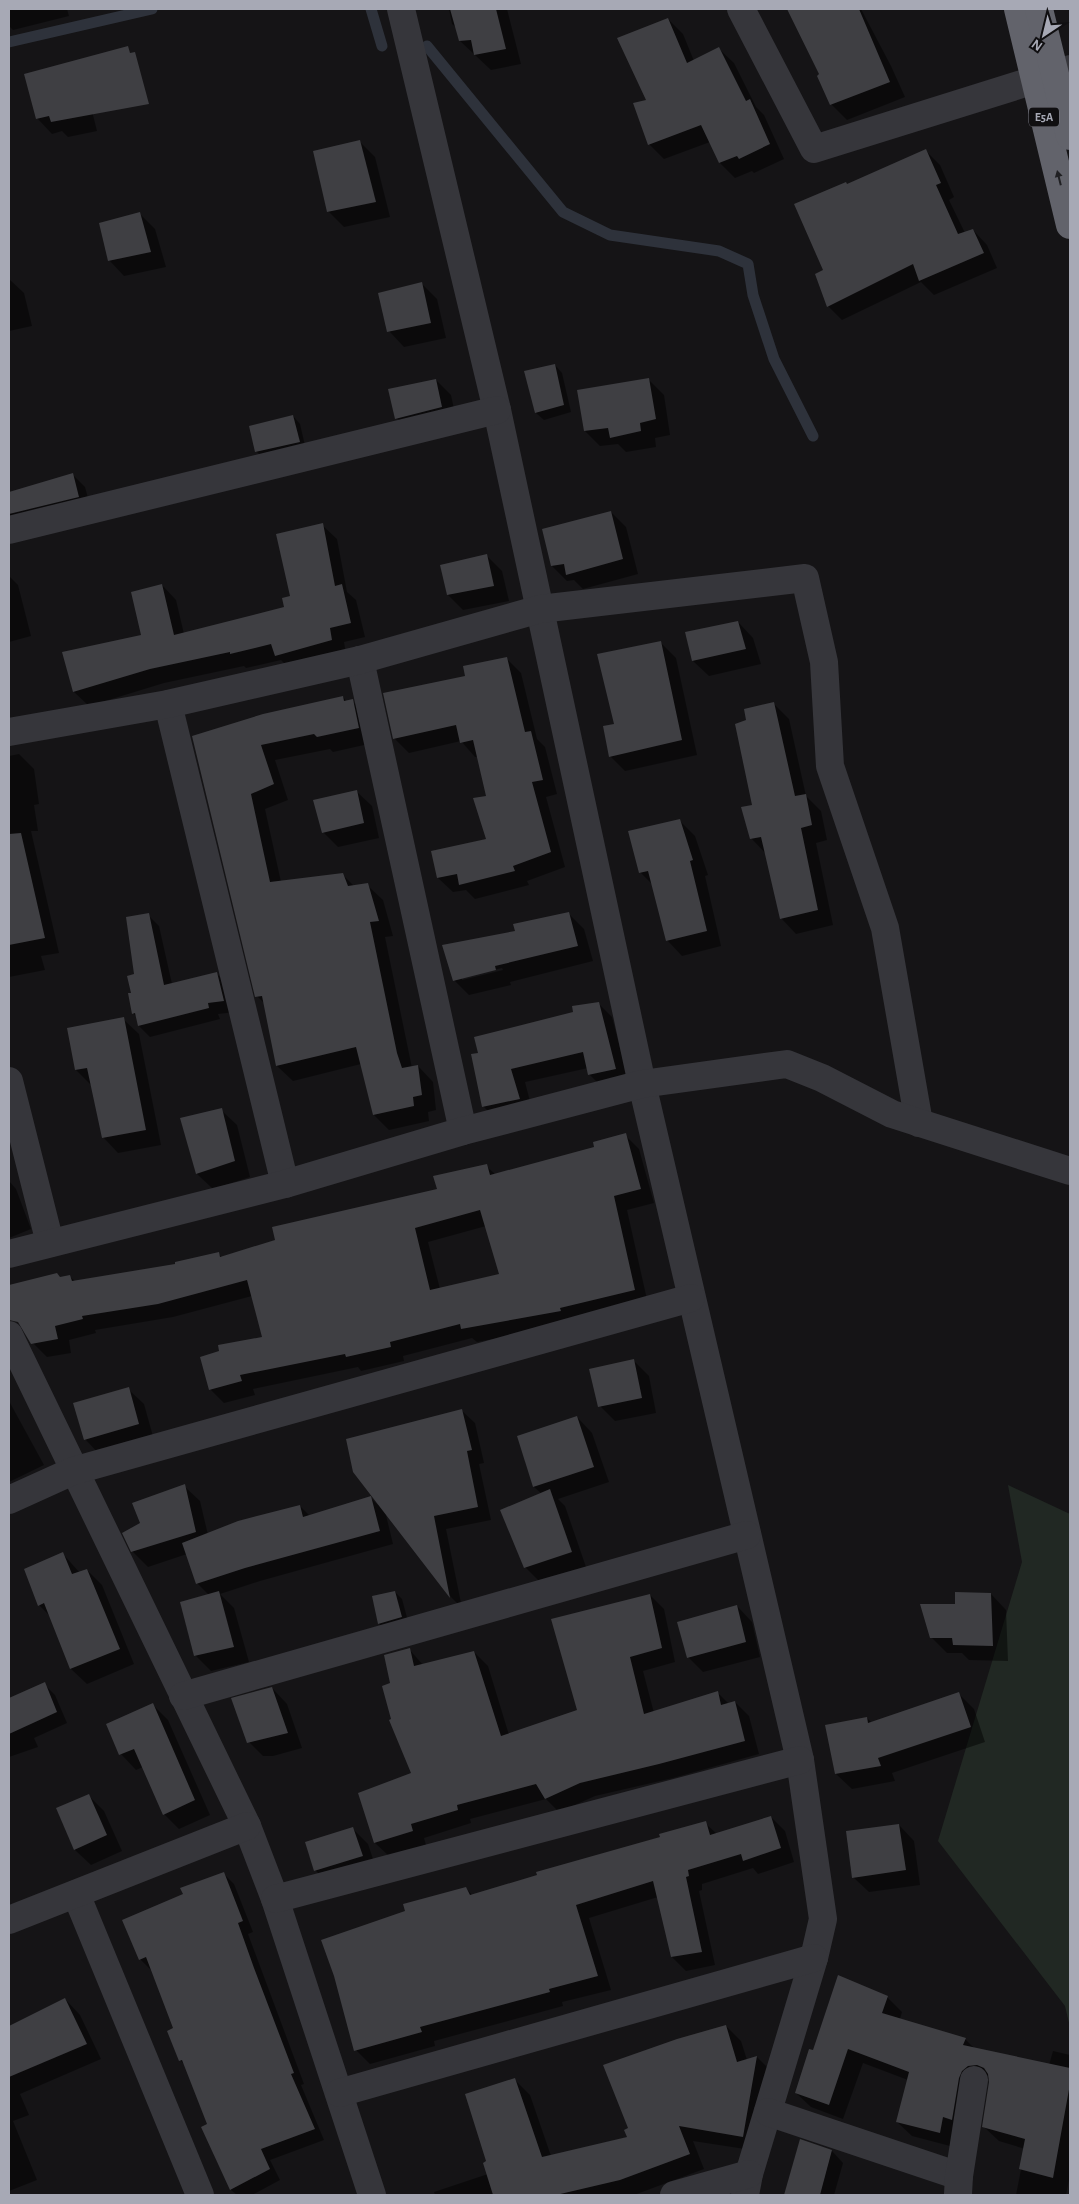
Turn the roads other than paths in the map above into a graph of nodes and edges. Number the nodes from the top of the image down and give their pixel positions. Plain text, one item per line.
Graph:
1 (401, 9) edge
2 (741, 9) edge
3 (1018, 9) edge
4 (1039, 9) edge
5 (1070, 69) edge
6 (1070, 136) edge
7 (1070, 225) edge
8 (497, 410) junction
9 (9, 530) edge
10 (540, 609) junction
11 (360, 660) junction
12 (168, 704) junction
13 (9, 732) edge
14 (9, 1081) edge
15 (642, 1084) junction
16 (919, 1123) junction
17 (464, 1131) junction
18 (1070, 1171) edge
19 (285, 1184) junction
20 (50, 1243) junction
21 (9, 1254) edge
22 (691, 1298) junction
23 (9, 1335) edge
24 (73, 1471) junction
25 (9, 1500) edge
26 (747, 1535) junction
27 (183, 1696) junction
28 (800, 1760) junction
29 (247, 1826) junction
30 (76, 1894) junction
31 (275, 1899) junction
32 (9, 1920) edge
33 (814, 1958) junction
34 (974, 2080) dead end
35 (339, 2093) junction
36 (768, 2112) junction
37 (747, 2185) edge
38 (958, 2186) edge
39 (200, 2195) edge
40 (372, 2195) edge
41 (674, 2195) edge

1 - 8 street
2 - 5 street
7 -> 3 highway, E5A, bridge
4 - 6 highway, E5A, bridge
8 - 9 street
8 - 10 street
10 - 11 street
10 - 15 street
10 - 16 street
11 - 12 street
11 - 17 street
12 - 13 street
12 - 19 street
14 - 20 street
15 - 16 street
15 - 17 street
15 - 22 street
16 - 18 street
17 - 19 street
19 - 20 street
20 - 21 street
22 - 24 street
22 - 26 street
23 - 24 street
24 - 25 street
24 - 27 street
26 - 27 street
26 - 28 street
27 - 29 street
28 - 31 street
28 - 33 street
29 - 30 street
29 - 31 street
30 - 32 street
30 - 39 street
31 - 35 street
33 - 35 street
33 - 36 street
34 - 38 street
35 - 40 street
36 - 37 street
36 - 38 street
37 - 41 street

